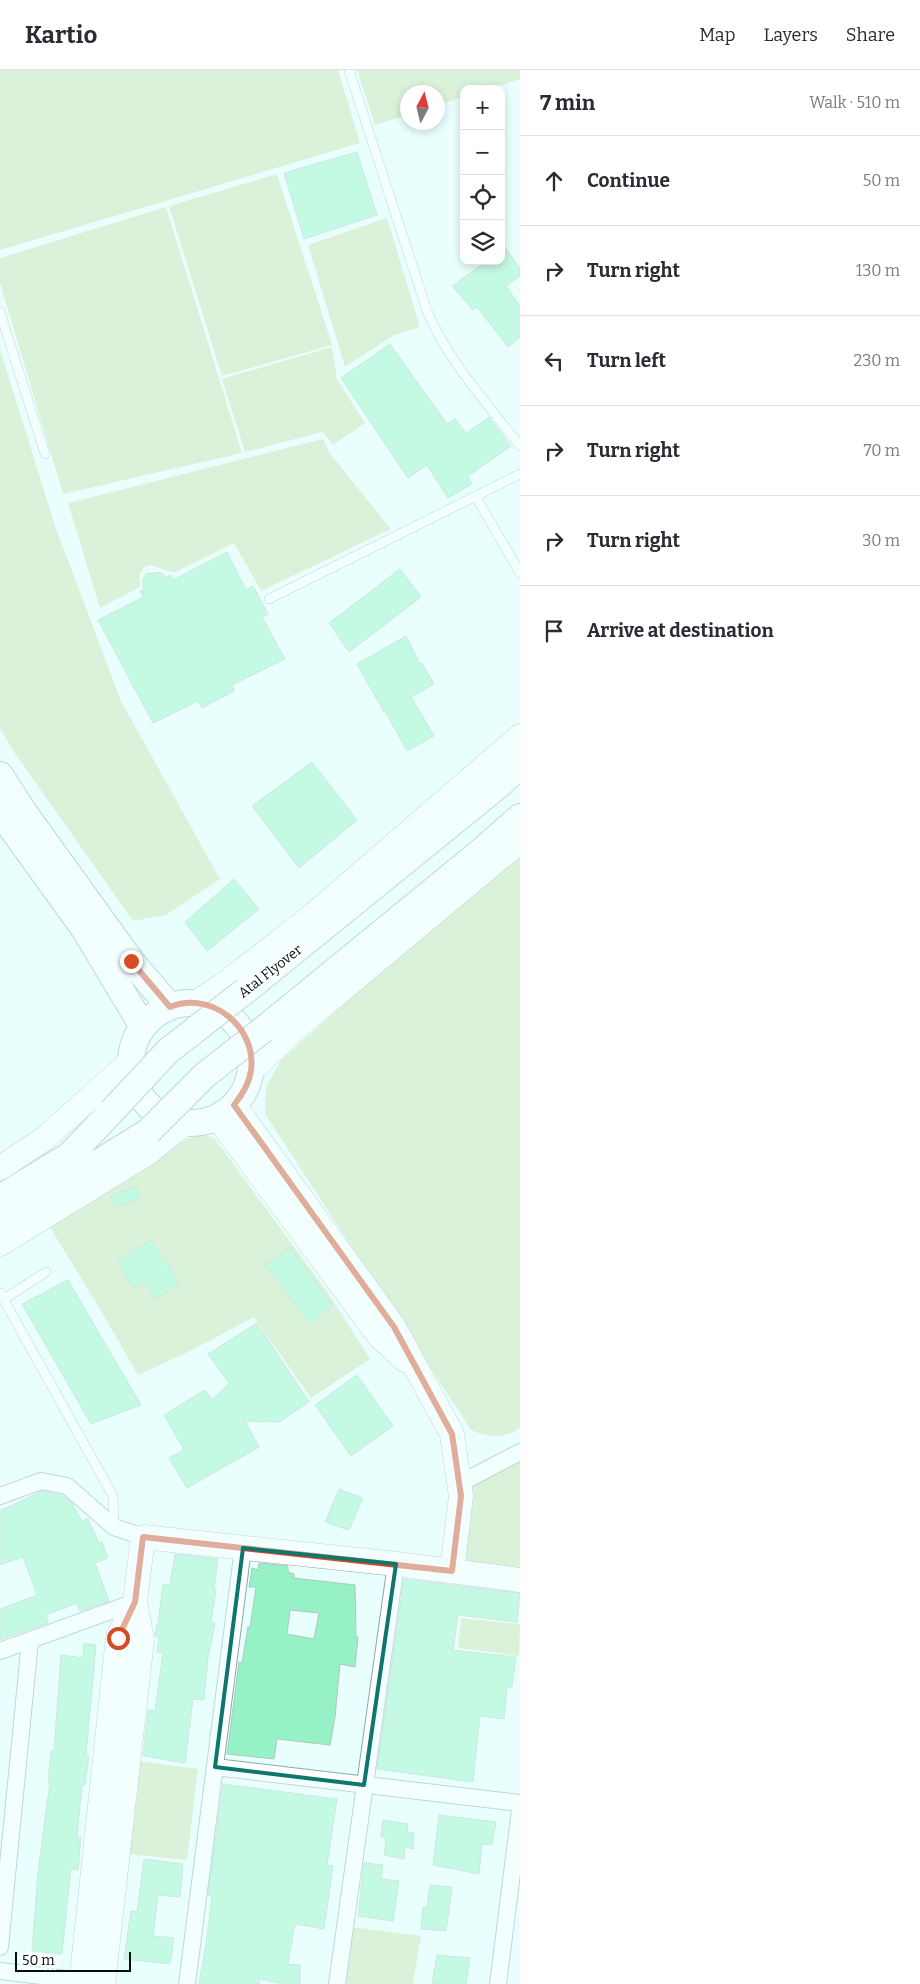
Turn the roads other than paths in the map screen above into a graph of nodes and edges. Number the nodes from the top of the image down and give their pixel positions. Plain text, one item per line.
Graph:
1 (349, 70) edge
2 (0, 312) edge
3 (520, 446) edge
4 (45, 454) dead end
5 (520, 474) edge
6 (476, 497) junction
7 (520, 573) edge
8 (269, 599) dead end
9 (520, 736) edge
10 (520, 765) edge
11 (0, 775) edge
12 (10, 814) edge
13 (520, 817) edge
14 (520, 841) edge
15 (197, 1002) junction
16 (170, 1007) junction
17 (143, 1027) junction
18 (131, 1061) junction
19 (251, 1071) junction
20 (226, 1111) junction
21 (186, 1122) junction
22 (0, 1168) edge
23 (0, 1198) edge
24 (0, 1223) edge
25 (0, 1244) edge
26 (46, 1272) dead end
27 (2, 1296) edge
28 (520, 1452) edge
29 (459, 1484) junction
30 (0, 1496) edge
31 (114, 1527) junction
32 (143, 1537) junction
33 (243, 1548) junction
34 (396, 1564) junction
35 (452, 1571) junction
36 (520, 1580) edge
37 (135, 1602) junction
38 (30, 1641) junction
39 (0, 1651) edge
40 (215, 1767) junction
41 (364, 1785) junction
42 (520, 1803) edge
43 (520, 1810) edge
44 (3, 1878) edge
45 (0, 1947) edge
46 (0, 1971) edge
47 (96, 1983) edge
48 (187, 1984) edge
49 (337, 1984) edge
50 (498, 1984) edge

1 - 3 lane
2 - 4 lane
5 - 6 lane
6 - 7 lane
6 - 8 lane
9 - 15 street
10 - 23 main road, Atal Flyover, bridge
11 - 12 main road
12 - 16 main road
12 - 17 main road
13 - 24 main road, bridge
14 - 19 street
15 - 16 main road
15 - 19 main road
16 - 17 main road
17 - 18 main road
18 - 21 main road
18 - 22 street
19 - 20 main road
20 - 21 main road
20 - 29 street
21 - 25 street
26 - 27 lane
27 - 31 lane
28 - 29 street
29 - 35 street
30 - 31 street
31 - 32 street
32 - 33 street
32 - 37 street
33 - 34 street
33 - 40 street
34 - 35 street
34 - 41 street
35 - 36 street
37 - 38 street
37 - 47 street
38 - 39 street
38 - 44 street
40 - 41 street
40 - 48 street
41 - 42 street
41 - 49 street
43 - 50 street
44 - 45 street
46 - 47 street

